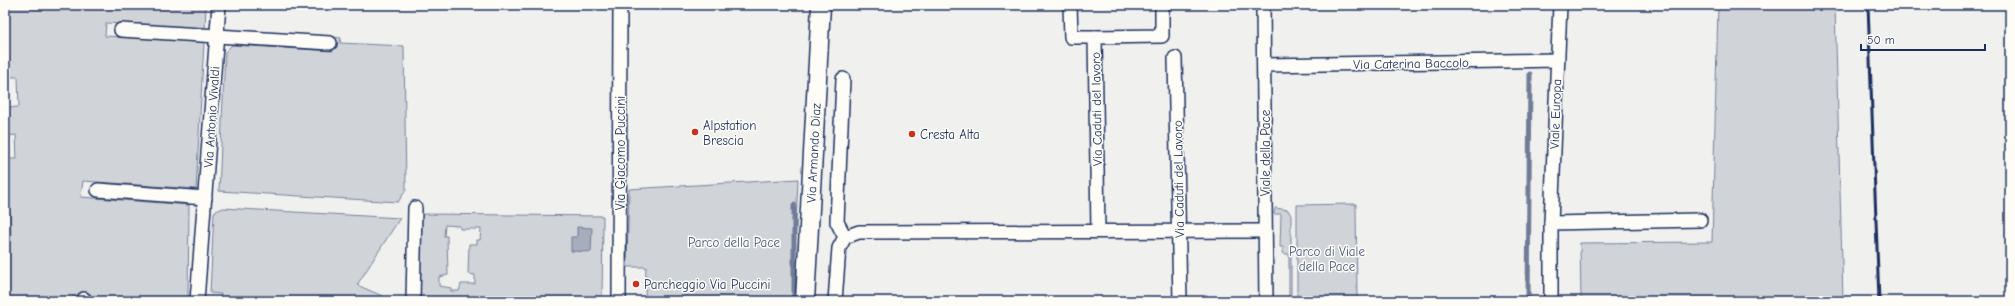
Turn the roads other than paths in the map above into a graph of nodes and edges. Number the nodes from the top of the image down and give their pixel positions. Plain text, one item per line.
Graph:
1 (219, 5) edge
2 (620, 5) edge
3 (821, 5) edge
4 (1070, 5) edge
5 (1162, 5) edge
6 (1263, 5) edge
7 (1560, 5) edge
8 (122, 30) dead end
9 (217, 36) junction
10 (1095, 37) junction
11 (330, 43) dead end
12 (1176, 58) dead end
13 (1557, 60) junction
14 (1264, 65) junction
15 (843, 79) dead end
16 (98, 190) dead end
17 (205, 198) junction
18 (415, 208) dead end
19 (1700, 220) dead end
20 (1551, 223) junction
21 (1180, 230) junction
22 (1098, 231) junction
23 (1265, 231) junction
24 (845, 237) junction
25 (197, 301) edge
26 (413, 301) edge
27 (619, 301) edge
28 (805, 301) edge
29 (835, 301) edge
30 (1180, 301) edge
31 (1266, 301) edge
32 (1550, 301) edge

1 - 9 street, Via Antonio Vivaldi
2 - 27 street, Via Giacomo Puccini
3 - 28 main road, Via Armando Diaz
4 - 10 street
5 - 10 street, Via Caduti del lavoro
6 - 14 street, Viale della Pace
7 - 13 street, Viale Europa
8 - 9 street
9 - 11 street
9 - 17 street, Via Antonio Vivaldi
10 - 22 street, Via Caduti del lavoro
12 - 21 street, Via Caduti del Lavoro
13 - 14 street, Via Caterina Baccolo
13 - 20 street, Viale Europa
14 - 23 street, Viale della Pace
15 - 24 street, Via Armando Diaz
16 - 17 street
17 - 25 street, Via Antonio Vivaldi
18 - 26 street
19 - 20 street
20 - 32 street, Viale Europa
21 - 22 street, Via Caduti del lavoro
21 - 23 street, Via Caduti del lavoro
21 - 30 street, Via Caduti del Lavoro
22 - 24 street, Via Caduti del lavoro
23 - 31 street, Viale della Pace
24 - 29 street

